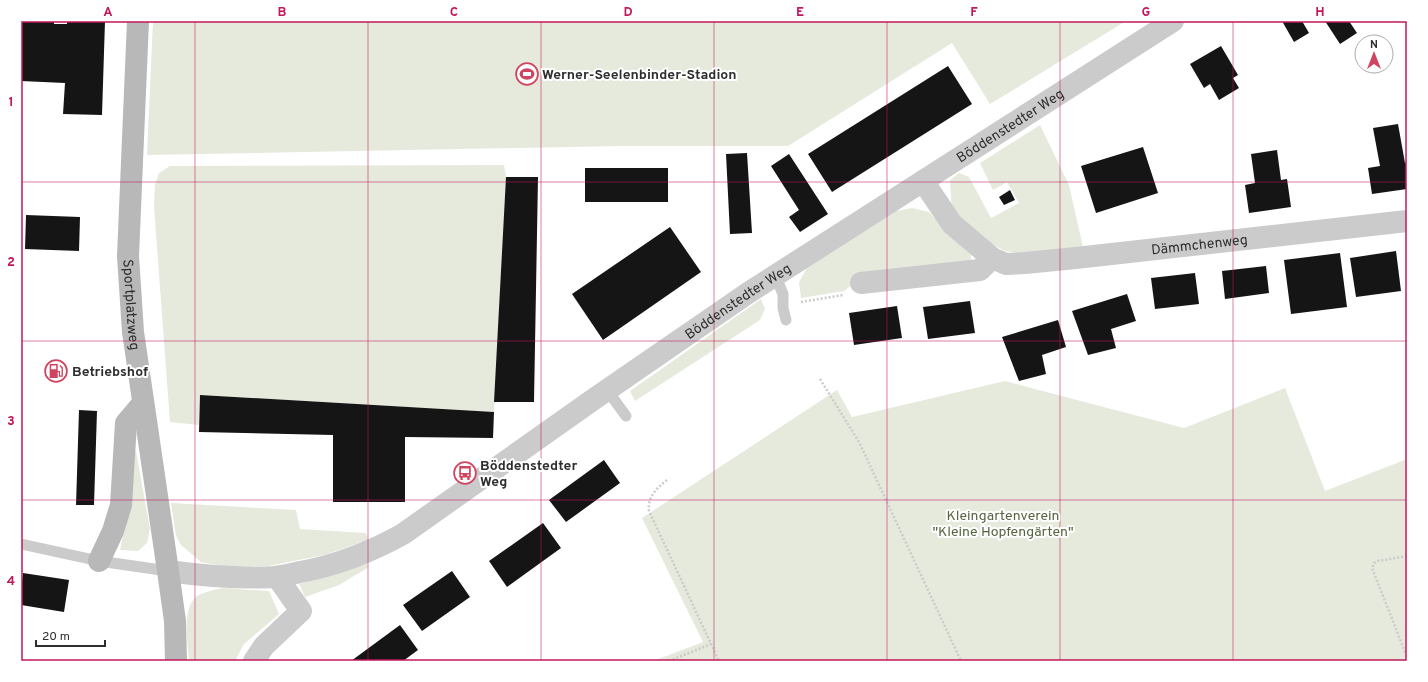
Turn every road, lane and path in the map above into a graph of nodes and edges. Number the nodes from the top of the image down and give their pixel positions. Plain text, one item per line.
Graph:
1 (138, 21) edge
2 (1173, 21) edge
3 (923, 181) junction
4 (1407, 221) edge
5 (992, 258) junction
6 (774, 275) junction
7 (861, 284) joint
8 (783, 308) junction
9 (786, 320) dead end
10 (820, 379) dead end
11 (607, 390) junction
12 (143, 403) junction
13 (626, 416) dead end
14 (667, 480) dead end
15 (21, 544) edge
16 (1407, 556) edge
17 (100, 561) junction
18 (168, 571) junction
19 (277, 577) junction
20 (711, 644) junction
21 (1407, 658) edge
22 (176, 659) edge
23 (254, 661) edge
24 (669, 661) edge
25 (719, 661) edge
26 (961, 661) edge

1 - 12 street, Sportplatzweg
2 - 3 street, Böddenstedter Weg
3 - 5 street, Dämmchenweg
3 - 6 street, Böddenstedter Weg
4 - 5 street, Dämmchenweg
5 - 7 street
6 - 8 lane
6 - 11 street, Böddenstedter Weg
7 - 8 path
8 - 9 lane
10 - 26 path
11 - 13 lane
11 - 19 street, Böddenstedter Weg
12 - 17 street
12 - 18 street, Sportplatzweg
14 - 20 path
15 - 17 lane
16 - 21 path
17 - 18 lane
18 - 19 street, Böddenstedter Weg
18 - 22 street, Sportplatzweg
19 - 23 street
20 - 24 path
20 - 25 path

